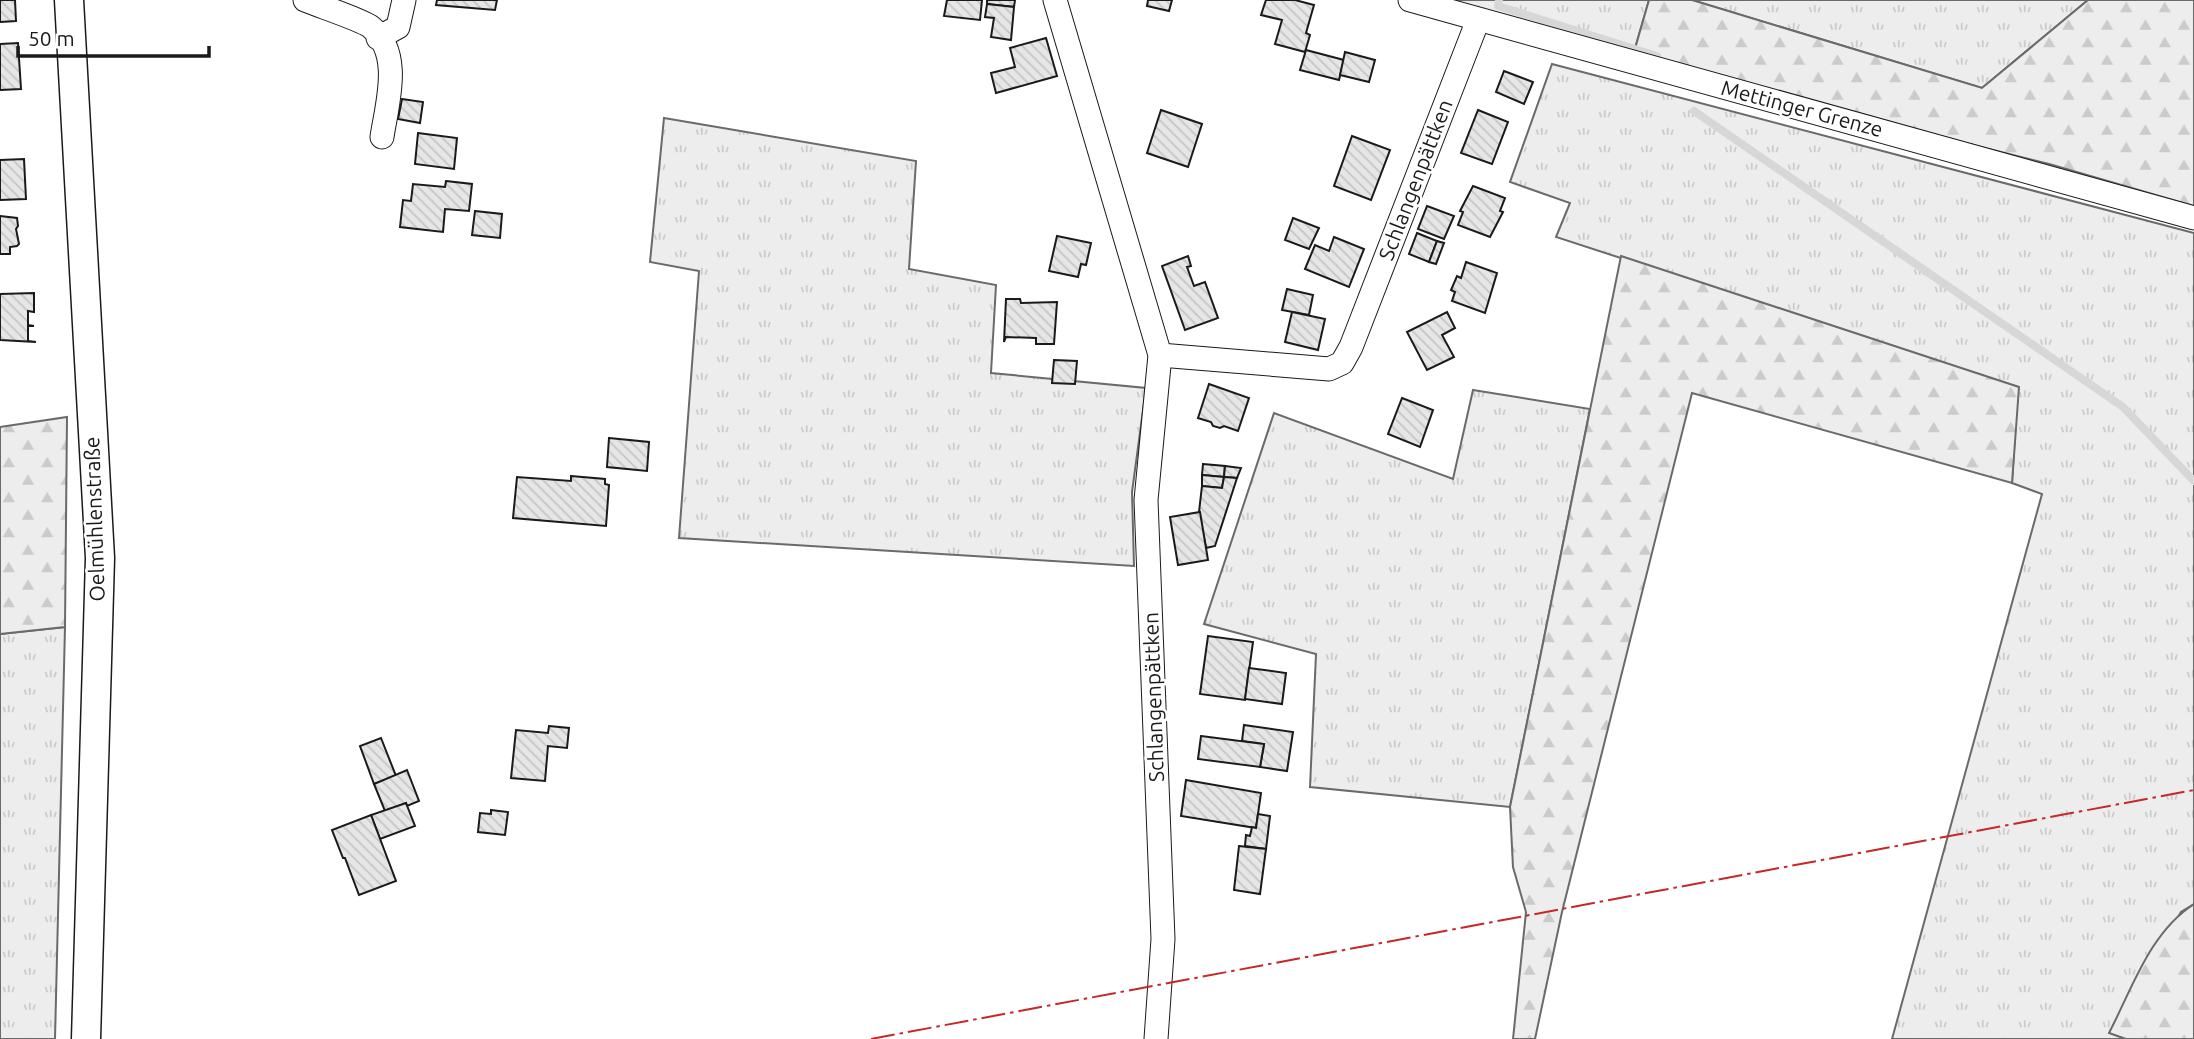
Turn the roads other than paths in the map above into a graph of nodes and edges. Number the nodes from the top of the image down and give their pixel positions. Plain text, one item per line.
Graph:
1 (69, 0) edge
2 (305, 0) edge
3 (404, 0) edge
4 (1055, 0) edge
5 (1410, 0) edge
6 (1478, 20) junction
7 (378, 37) junction
8 (382, 137) dead end
9 (2194, 218) edge
10 (1160, 355) junction
11 (86, 1039) edge
12 (1156, 1039) edge

1 - 11 street, Oelmühlenstraße
2 - 7 street
3 - 7 street
4 - 10 street, Schlangenpättken
5 - 6 street, Mettinger Grenze
6 - 9 street, Mettinger Grenze
6 - 10 street, Schlangenpättken
7 - 8 street
10 - 12 street, Schlangenpättken

